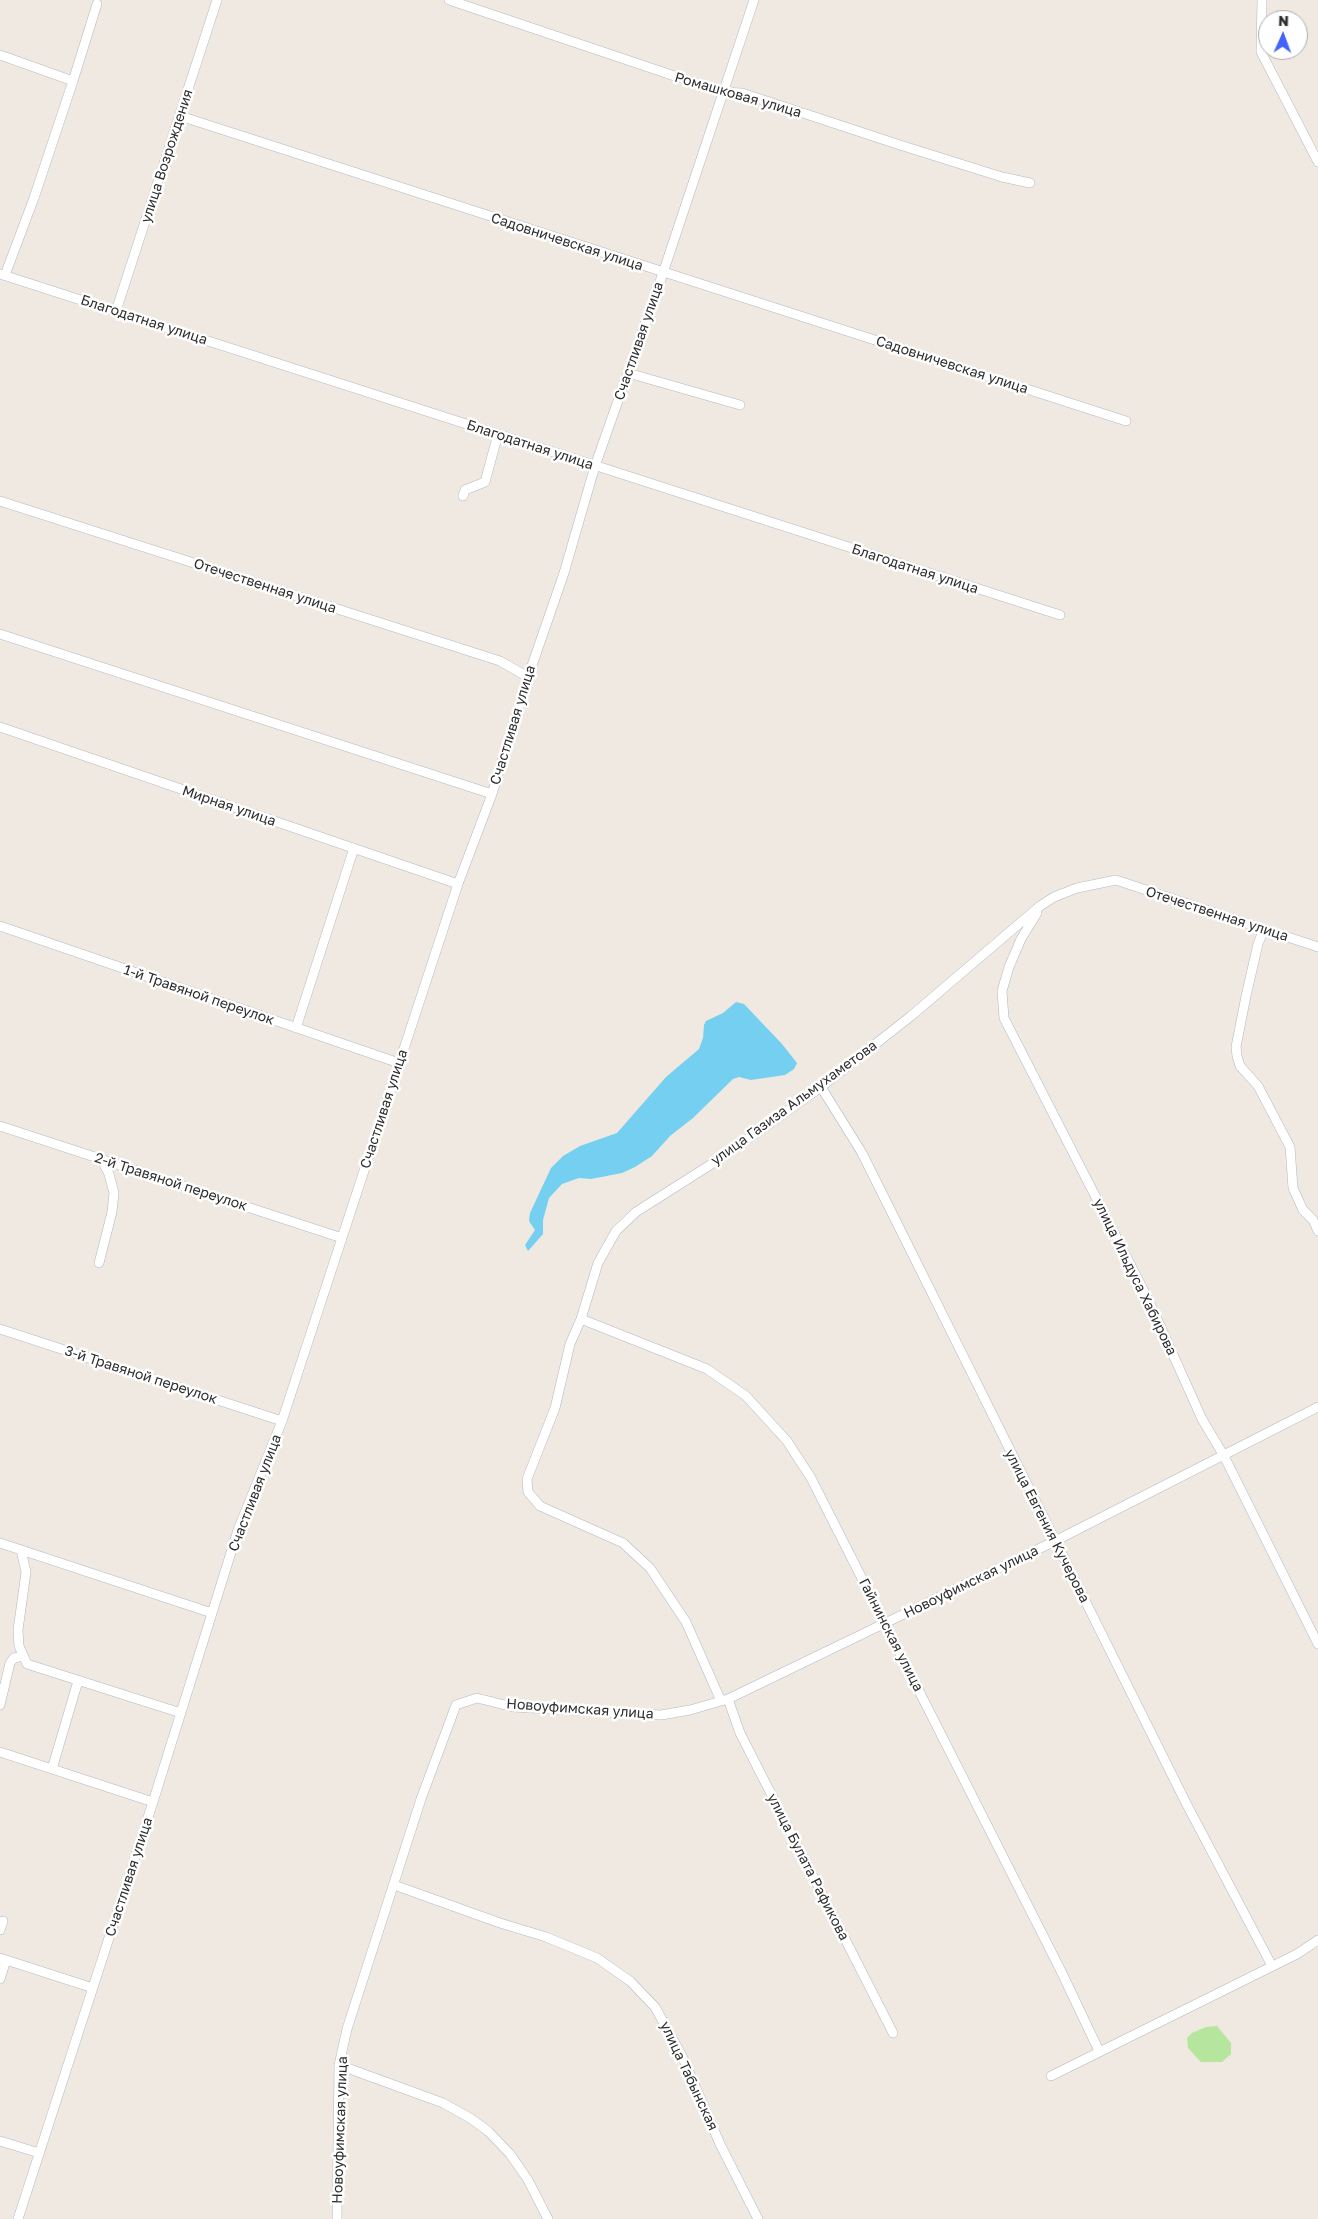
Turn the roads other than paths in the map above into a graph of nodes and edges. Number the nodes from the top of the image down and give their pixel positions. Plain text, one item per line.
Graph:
1 (217, 0) edge
2 (449, 0) edge
3 (754, 0) edge
4 (1262, 0) edge
5 (97, 4) dead end
6 (0, 55) edge
7 (73, 81) junction
8 (722, 92) junction
9 (180, 116) junction
10 (1318, 162) edge
11 (1030, 183) dead end
12 (663, 273) junction
13 (2, 275) edge
14 (116, 311) junction
15 (628, 373) junction
16 (740, 405) dead end
17 (1126, 421) dead end
18 (498, 434) junction
19 (596, 466) junction
20 (463, 496) dead end
21 (0, 501) edge
22 (1060, 615) dead end
23 (0, 634) edge
24 (528, 677) junction
25 (0, 727) edge
26 (492, 794) junction
27 (354, 848) junction
28 (1116, 880) joint
29 (458, 884) junction
30 (1040, 906) junction
31 (0, 926) edge
32 (1264, 929) junction
33 (1318, 947) edge
34 (296, 1028) junction
35 (399, 1063) junction
36 (821, 1087) junction
37 (0, 1126) edge
38 (100, 1159) junction
39 (1318, 1231) edge
40 (342, 1238) junction
41 (99, 1263) dead end
42 (581, 1319) junction
43 (0, 1329) edge
44 (1318, 1407) edge
45 (282, 1421) junction
46 (1224, 1456) junction
47 (1055, 1542) junction
48 (0, 1543) edge
49 (21, 1550) junction
50 (212, 1613) junction
51 (885, 1624) junction
52 (1315, 1633) edge
53 (1318, 1644) edge
54 (23, 1656) junction
55 (78, 1681) junction
56 (725, 1700) junction
57 (0, 1705) edge
58 (181, 1713) junction
59 (0, 1752) edge
60 (52, 1769) junction
61 (153, 1802) junction
62 (394, 1885) junction
63 (1318, 1940) edge
64 (3, 1959) edge
65 (1272, 1966) junction
66 (0, 1979) edge
67 (93, 1988) junction
68 (893, 2033) dead end
69 (1099, 2051) junction
70 (339, 2066) junction
71 (1051, 2076) dead end
72 (0, 2141) edge
73 (39, 2153) junction
74 (18, 2219) edge
75 (337, 2219) edge
76 (548, 2219) edge
77 (758, 2219) edge

1 - 9 street, улица Возрождения
2 - 8 street, Ромашковая улица
3 - 8 street, Счастливая улица
4 - 10 street
5 - 7 street
6 - 7 street
7 - 13 street
8 - 11 street, Ромашковая улица
8 - 12 street, Счастливая улица
9 - 12 street, Садовничевская улица
9 - 14 street, улица Возрождения
12 - 15 street, Счастливая улица
12 - 17 street, Садовничевская улица
13 - 14 street, Благодатная улица
14 - 18 street, Благодатная улица
15 - 16 street
15 - 19 street, Счастливая улица
18 - 19 street, Благодатная улица
18 - 20 street
19 - 22 street, Благодатная улица
19 - 24 street, Счастливая улица
21 - 24 street, Отечественная улица
23 - 26 street
24 - 26 street, Счастливая улица
25 - 27 street, Мирная улица
26 - 29 street, Счастливая улица
27 - 29 street, Мирная улица
27 - 34 street
28 - 30 street, улица Газиза Альмухаметова
28 - 32 street, Отечественная улица
29 - 35 street, Счастливая улица
30 - 36 street, улица Газиза Альмухаметова
30 - 46 street, улица Ильдуса Хабирова
31 - 34 street, 1-й Травяной переулок
32 - 33 street, Отечественная улица
32 - 39 street
34 - 35 street, 1-й Травяной переулок
35 - 40 street, Счастливая улица
36 - 42 street, улица Газиза Альмухаметова
36 - 47 street, улица Евгения Кучерова
37 - 38 street, 2-й Травяной переулок
38 - 40 street, 2-й Травяной переулок
38 - 41 street
40 - 45 street, Счастливая улица
42 - 51 street, Гайнинская улица
42 - 56 street, улица Булата Рафикова
43 - 45 street, 3-й Травяной переулок
44 - 46 street, Новоуфимская улица
45 - 50 street, Счастливая улица
46 - 47 street, Новоуфимская улица
46 - 52 street, улица Ильдуса Хабирова
47 - 51 street, Новоуфимская улица
47 - 65 street, улица Евгения Кучерова
48 - 49 street
49 - 50 street
49 - 54 street
50 - 58 street, Счастливая улица
51 - 56 street, Новоуфимская улица
51 - 69 street, Гайнинская улица
52 - 53 street, улица Ильдуса Хабирова
54 - 55 street
54 - 57 street
55 - 58 street
55 - 60 street
56 - 62 street, Новоуфимская улица
56 - 68 street, улица Булата Рафикова
58 - 61 street, Счастливая улица
59 - 60 street
60 - 61 street
61 - 67 street, Счастливая улица
62 - 70 street, Новоуфимская улица
62 - 77 street, улица Табынская
63 - 65 street
64 - 66 street
64 - 67 street
65 - 69 street
67 - 73 street, Счастливая улица
69 - 71 street
70 - 75 street, Новоуфимская улица
70 - 76 street
72 - 73 street
73 - 74 street, Счастливая улица

